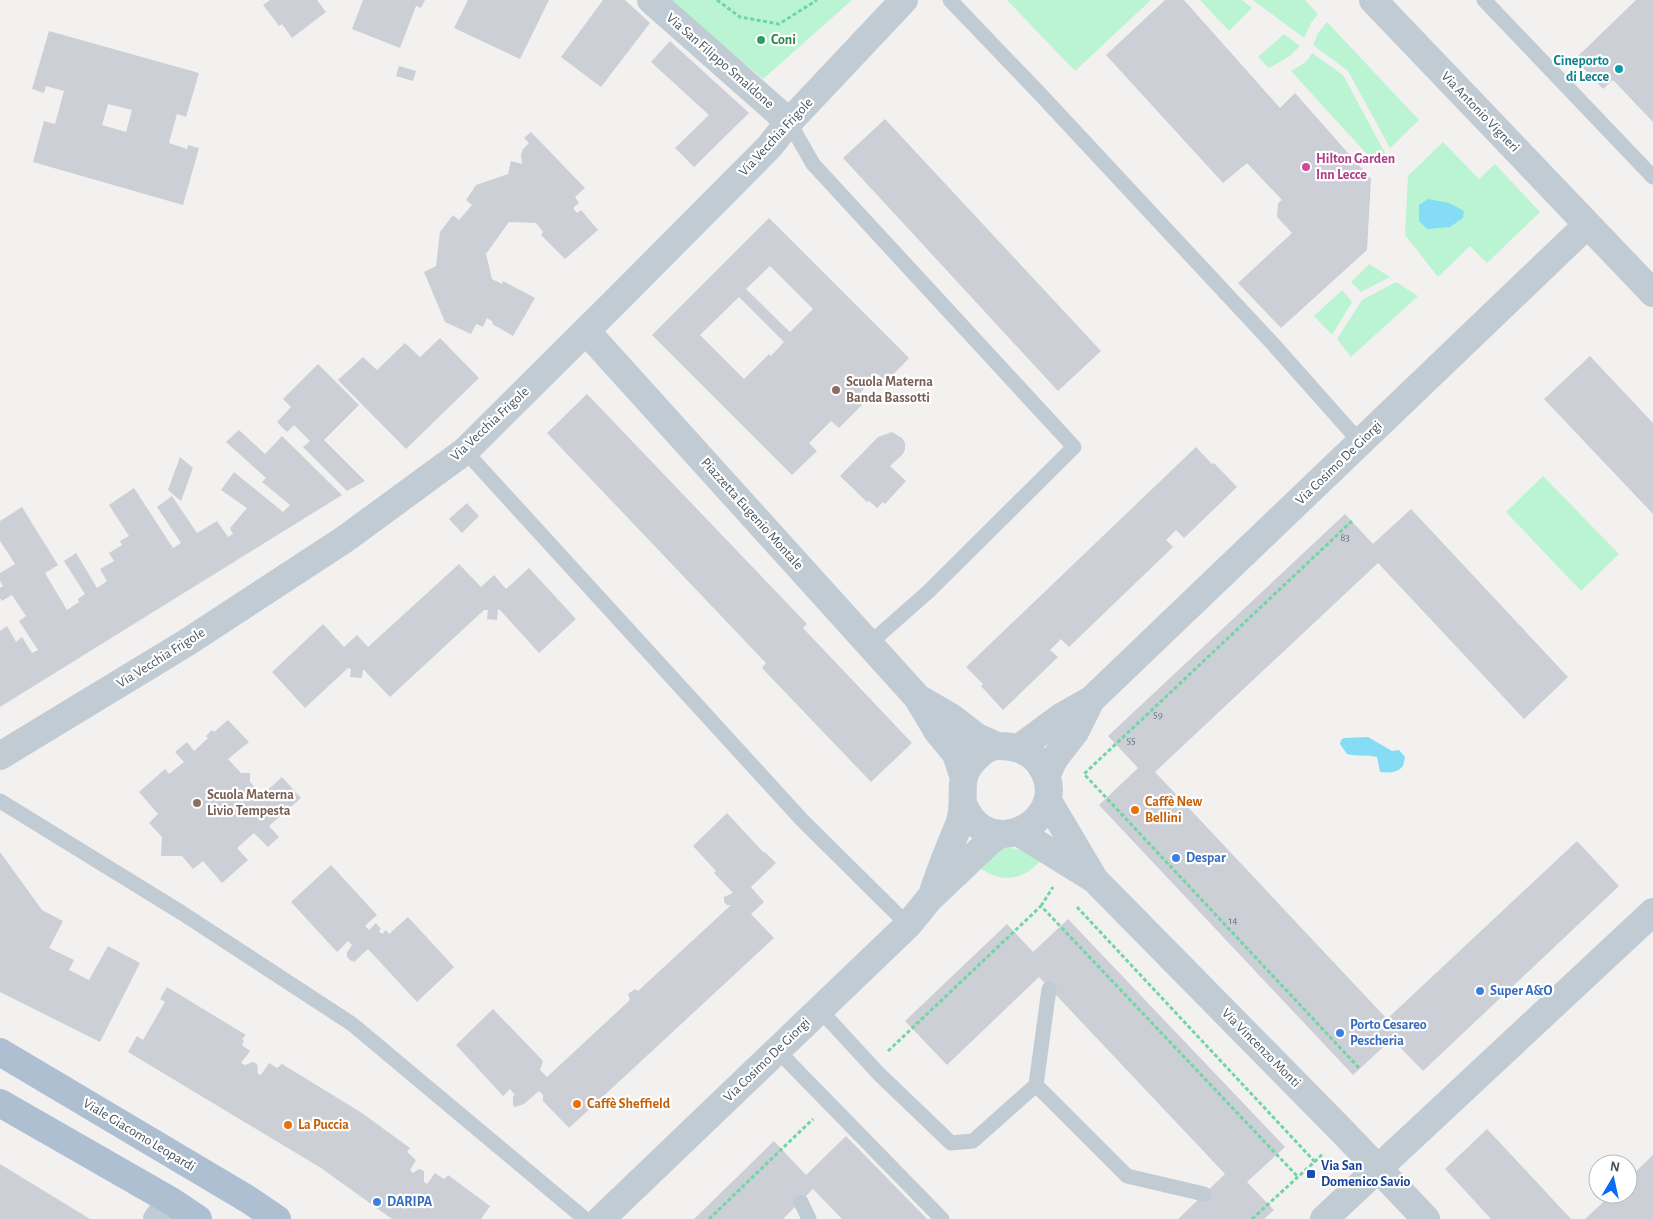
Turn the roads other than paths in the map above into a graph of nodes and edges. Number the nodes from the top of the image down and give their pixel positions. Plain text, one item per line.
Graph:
1 (651, 0) edge
2 (904, 0) edge
3 (950, 0) edge
4 (1373, 0) edge
5 (1484, 0) edge
6 (789, 122) junction
7 (1653, 177) edge
8 (1587, 225) junction
9 (1653, 294) edge
10 (586, 331) junction
11 (1360, 442) junction
12 (465, 451) junction
13 (869, 644) junction
14 (917, 697) junction
15 (1090, 700) junction
16 (1008, 747) junction
17 (0, 756) edge
18 (963, 775) junction
19 (1047, 787) junction
20 (0, 801) edge
21 (963, 804) junction
22 (1010, 833) junction
23 (1094, 879) junction
24 (930, 898) junction
25 (1653, 912) edge
26 (908, 925) junction
27 (1050, 989) dead end
28 (820, 1010) junction
29 (777, 1050) junction
30 (0, 1052) edge
31 (1036, 1084) junction
32 (0, 1102) edge
33 (1377, 1168) junction
34 (1204, 1194) dead end
35 (801, 1202) dead end
36 (164, 1210) edge
37 (198, 1219) edge
38 (277, 1219) edge
39 (585, 1219) edge
40 (601, 1219) edge
41 (809, 1219) edge
42 (942, 1219) edge
43 (1324, 1219) edge
44 (1426, 1219) edge

1 - 6 street, Via San Filippo Smaldone
2 - 6 street, Via Vecchia Frigole
3 - 11 lane
4 - 8 street, Via Antonio Vigneri
5 - 7 lane
6 - 10 street, Via Vecchia Frigole
6 - 13 lane
8 - 9 street, Via Antonio Vigneri
8 - 11 street, Via Cosimo De Giorgi
10 - 12 street, Via Vecchia Frigole
10 - 13 street, Piazzetta Eugenio Montale
11 - 15 street, Via Cosimo De Giorgi
12 - 17 street, Via Vecchia Frigole
12 - 26 lane
13 - 14 street, Piazzetta Eugenio Montale
14 - 16 street, Piazzetta Eugenio Montale
14 - 18 street, Piazzetta Eugenio Montale
15 - 16 street, Via Cosimo De Giorgi
15 - 19 street, Via Cosimo De Giorgi
16 - 18 street, Via Cosimo De Giorgi
16 - 19 street
18 - 21 street, Via Cosimo De Giorgi
19 - 22 street, Via Cosimo De Giorgi
19 - 23 street, Via Vincenzo Monti
20 - 39 lane
21 - 22 street
21 - 24 street, Via Cosimo De Giorgi
22 - 23 street, Via Vincenzo Monti
22 - 24 street, Via Cosimo De Giorgi
23 - 33 street, Via Vincenzo Monti
24 - 26 street, Via Cosimo De Giorgi
25 - 33 street
26 - 28 street, Via Cosimo De Giorgi
27 - 31 lane
28 - 29 street, Via Cosimo De Giorgi
28 - 31 lane
29 - 40 street, Via Cosimo De Giorgi
29 - 42 lane
30 - 38 main road, Viale Giacomo Leopardi
31 - 34 lane
32 - 36 main road
33 - 43 street
33 - 44 street, Via Vincenzo Monti
35 - 41 lane
36 - 37 main road

